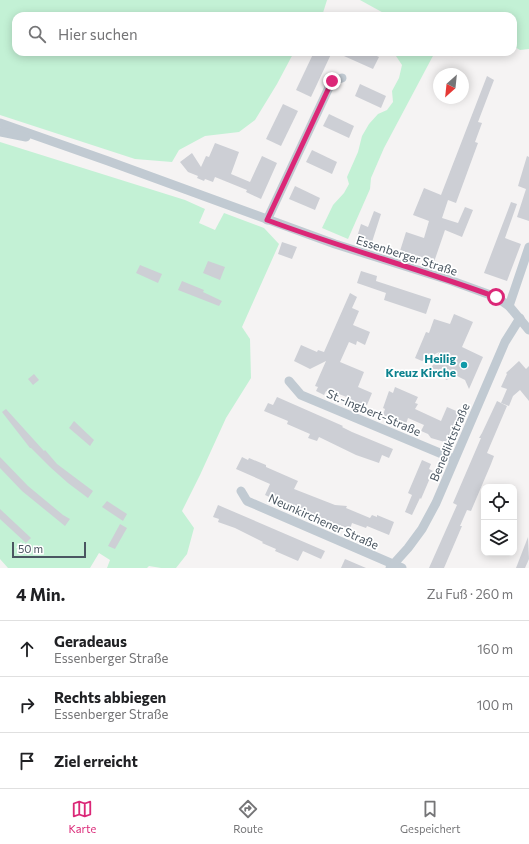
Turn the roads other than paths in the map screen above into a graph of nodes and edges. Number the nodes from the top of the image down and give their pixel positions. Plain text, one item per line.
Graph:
1 (342, 78) dead end
2 (0, 123) edge
3 (0, 132) edge
4 (60, 145) junction
5 (267, 220) junction
6 (529, 247) edge
7 (509, 306) junction
8 (520, 318) junction
9 (529, 330) edge
10 (288, 381) dead end
11 (454, 459) junction
12 (241, 491) dead end
13 (391, 566) edge
14 (402, 568) edge

1 - 5 street
2 - 4 street, Essenberger Straße
3 - 4 street, Essenberger Straße
4 - 5 street, Essenberger Straße
5 - 7 street, Essenberger Straße
6 - 7 street
7 - 8 street, Essenberger Straße
8 - 9 street, Essenberger Straße
8 - 11 street, Benediktstraße
10 - 11 street, St.-Ingbert-Straße
11 - 13 street, Benediktstraße
12 - 13 street, Neunkirchener Straße
13 - 14 street, Neunkirchener Straße

